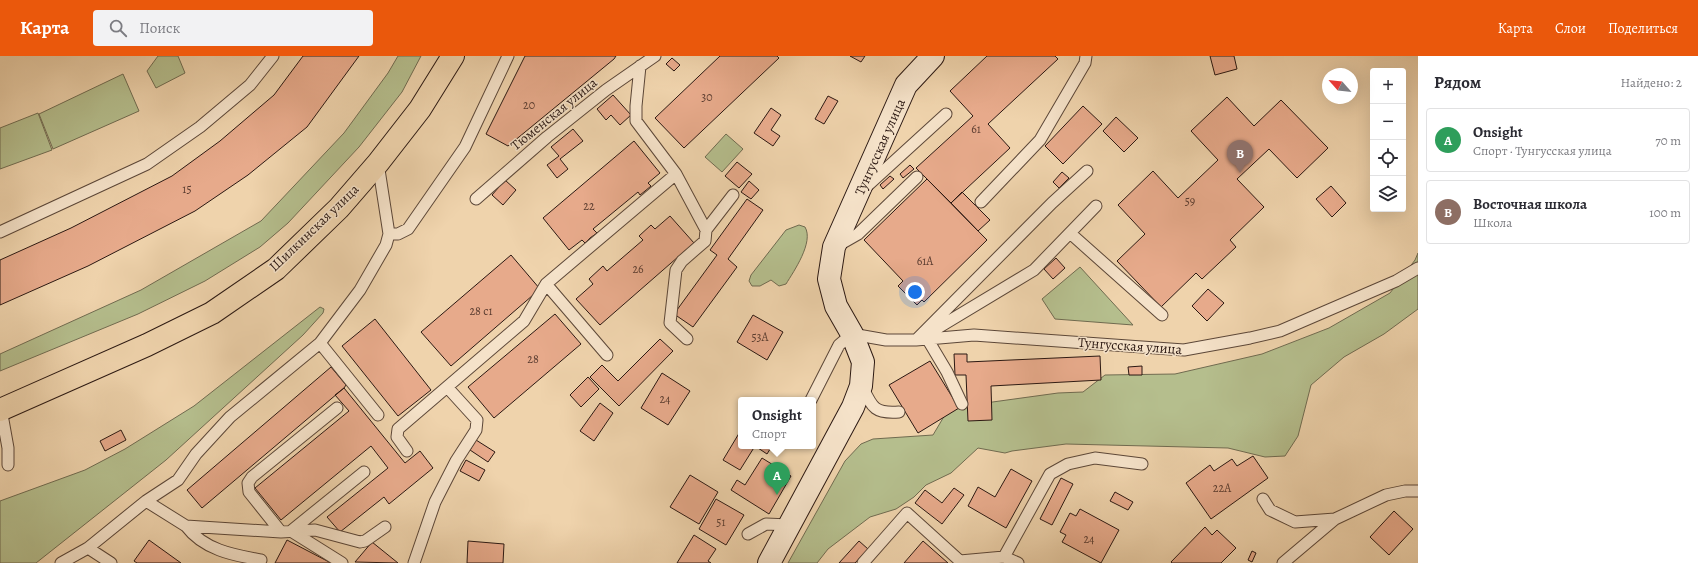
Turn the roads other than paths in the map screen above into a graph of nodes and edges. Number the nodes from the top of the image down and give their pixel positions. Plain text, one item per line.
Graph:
1 (273, 56) edge
2 (453, 56) edge
3 (508, 56) edge
4 (655, 56) edge
5 (916, 56) edge
6 (933, 56) edge
7 (1086, 56) edge
8 (640, 66) junction
9 (906, 85) junction
10 (946, 114) dead end
11 (378, 163) junction
12 (1087, 170) dead end
13 (676, 174) junction
14 (918, 177) dead end
15 (860, 193) junction
16 (733, 195) dead end
17 (476, 199) dead end
18 (981, 202) dead end
19 (1096, 206) dead end
20 (706, 230) junction
21 (0, 232) edge
22 (1070, 233) junction
23 (389, 234) junction
24 (834, 247) junction
25 (1418, 268) edge
26 (546, 284) junction
27 (1162, 315) dead end
28 (852, 334) junction
29 (687, 339) dead end
30 (916, 340) junction
31 (928, 340) junction
32 (320, 343) junction
33 (607, 355) dead end
34 (861, 386) junction
35 (447, 387) junction
36 (813, 397) edge
37 (962, 404) dead end
38 (337, 408) dead end
39 (1, 410) edge
40 (899, 412) dead end
41 (378, 415) dead end
42 (407, 451) dead end
43 (1142, 464) dead end
44 (8, 465) dead end
45 (364, 472) dead end
46 (1418, 491) edge
47 (1263, 499) dead end
48 (146, 501) junction
49 (1334, 519) junction
50 (789, 525) junction
51 (186, 526) junction
52 (385, 528) dead end
53 (286, 532) junction
54 (748, 534) dead end
55 (88, 548) junction
56 (1004, 557) junction
57 (261, 560) dead end
58 (960, 562) edge
59 (62, 563) edge
60 (111, 563) edge
61 (342, 563) edge
62 (414, 563) edge
63 (769, 563) edge
64 (863, 563) edge
65 (1018, 563) edge
66 (1283, 563) edge

1 - 21 lane
2 - 11 main road, Шилкинская улица
3 - 23 lane
4 - 8 lane, Тюменская улица
5 - 9 main road
6 - 9 main road, Тунгусская улица
7 - 18 lane
8 - 13 lane
8 - 17 lane, Тюменская улица
9 - 15 main road, Тунгусская улица
10 - 15 lane
11 - 23 lane
11 - 39 main road, Шилкинская улица
12 - 30 lane
13 - 20 lane
13 - 26 lane
14 - 24 lane
15 - 24 main road, Тунгусская улица
16 - 20 lane
19 - 22 lane
20 - 29 lane
22 - 27 lane
22 - 30 lane
23 - 32 lane
24 - 28 main road, Тунгусская улица
25 - 31 lane, Тунгусская улица
26 - 33 lane
26 - 35 lane
28 - 30 lane, Тунгусская улица
28 - 34 main road, Тунгусская улица
28 - 36 lane
30 - 31 lane, Тунгусская улица
31 - 37 lane
32 - 41 lane
32 - 48 lane
34 - 40 lane
34 - 50 main road, Тунгусская улица
35 - 42 lane
35 - 62 lane
38 - 53 lane
39 - 44 lane
43 - 56 lane
45 - 53 lane
46 - 49 lane
47 - 49 lane
48 - 51 lane
48 - 55 lane
49 - 66 lane
50 - 54 lane
50 - 63 main road, Тунгусская улица
51 - 53 lane
51 - 57 lane
52 - 53 lane
53 - 61 lane
55 - 59 lane
55 - 60 lane
56 - 58 lane
56 - 65 lane
58 - 64 lane

